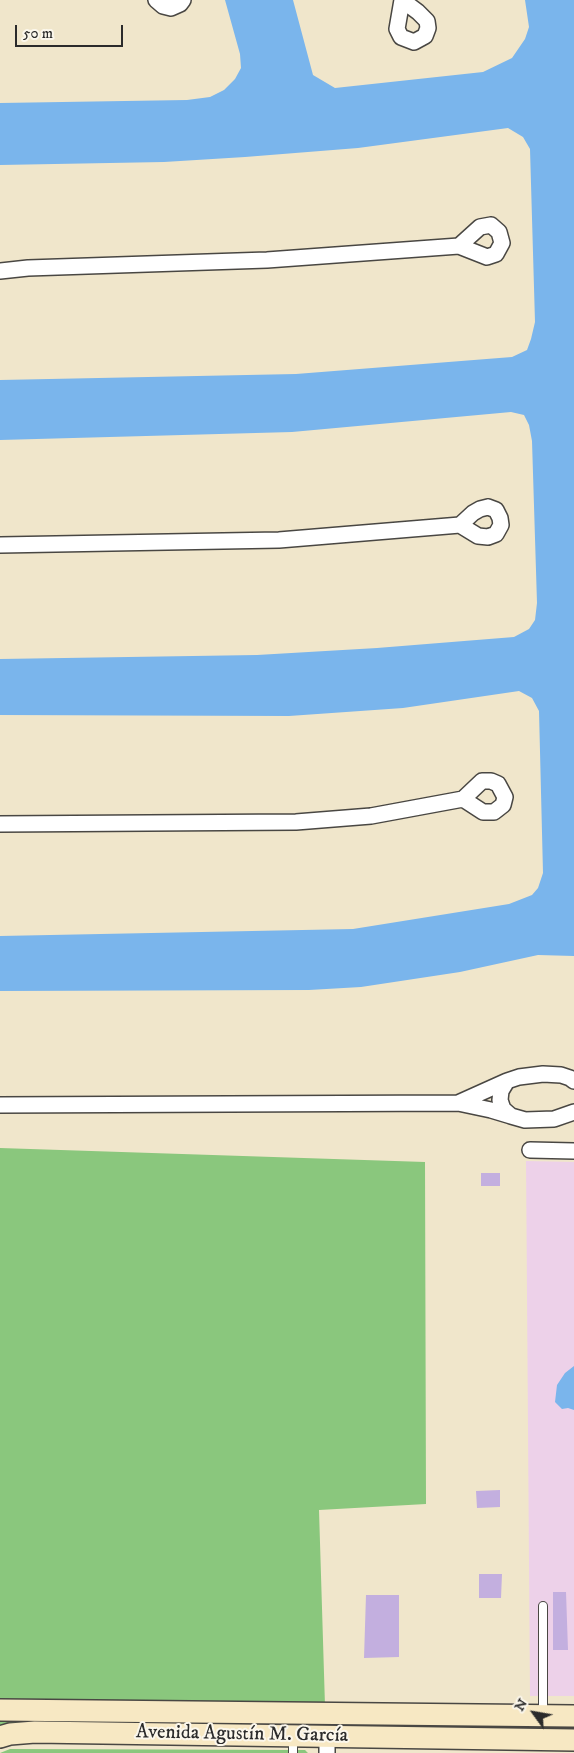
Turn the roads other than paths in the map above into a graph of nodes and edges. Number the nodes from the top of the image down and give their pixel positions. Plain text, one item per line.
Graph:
1 (156, 0) edge
2 (183, 0) edge
3 (460, 246) dead end
4 (0, 271) edge
5 (460, 525) dead end
6 (0, 545) edge
7 (463, 799) dead end
8 (0, 824) edge
9 (573, 1079) edge
10 (507, 1081) junction
11 (458, 1103) junction
12 (0, 1105) edge
13 (574, 1112) edge
14 (510, 1116) junction
15 (530, 1150) dead end
16 (574, 1151) edge
17 (543, 1606) dead end
18 (0, 1710) edge
19 (543, 1716) junction
20 (574, 1716) edge
21 (0, 1737) edge
22 (574, 1740) edge
23 (293, 1744) edge
24 (327, 1745) edge

1 - 2 street
3 - 4 street
5 - 6 street
7 - 8 street
9 - 10 street
10 - 11 street
10 - 14 street
11 - 12 street
11 - 14 street
13 - 14 street
15 - 16 street
17 - 19 lane
18 - 19 main road, Avenida Agustín M. García
19 - 20 main road, Avenida Agustín M. García
21 - 23 main road, Avenida Agustín M. García
22 - 24 main road, Avenida Agustín M. García
23 - 24 main road, Avenida Agustín M. García

